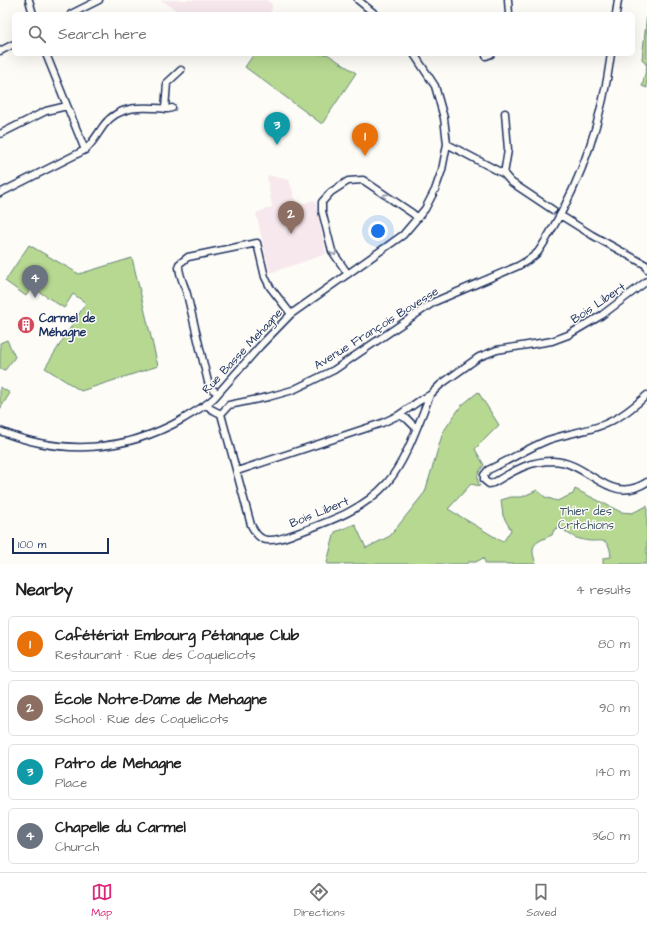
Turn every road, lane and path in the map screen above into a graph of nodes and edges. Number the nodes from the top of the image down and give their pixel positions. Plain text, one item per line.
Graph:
1 (29, 0) edge
2 (98, 0) edge
3 (358, 0) edge
4 (508, 0) edge
5 (618, 0) edge
6 (32, 12) edge
7 (75, 12) edge
8 (373, 12) edge
9 (509, 12) edge
10 (616, 12) edge
11 (12, 45) edge
12 (0, 51) edge
13 (47, 56) edge
14 (415, 56) edge
15 (611, 56) edge
16 (181, 70) dead end
17 (67, 106) junction
18 (172, 108) dead end
19 (165, 109) junction
20 (505, 113) dead end
21 (0, 134) edge
22 (447, 144) junction
23 (85, 150) junction
24 (504, 174) junction
25 (0, 193) edge
26 (553, 210) dead end
27 (560, 215) junction
28 (418, 218) junction
29 (647, 266) edge
30 (348, 274) junction
31 (647, 281) edge
32 (291, 314) junction
33 (218, 393) junction
34 (430, 395) junction
35 (647, 395) edge
36 (207, 405) junction
37 (221, 414) junction
38 (399, 415) junction
39 (416, 428) junction
40 (0, 431) edge
41 (237, 471) junction
42 (647, 482) edge

1 - 6 street
2 - 7 street
3 - 8 street
4 - 9 street
5 - 10 street
11 - 12 street
13 - 17 street
14 - 22 street, Rue Basse Mehagne
15 - 27 street, Avenue François Bovesse
16 - 19 street
17 - 21 street
17 - 23 street
18 - 19 street
19 - 23 street
20 - 24 street
22 - 24 street
22 - 28 street, Rue Basse Mehagne
23 - 25 street
24 - 26 street
27 - 29 street
27 - 37 street, Avenue François Bovesse
28 - 30 street, Rue Basse Mehagne
28 -> 30 street
30 - 32 street, Rue Basse Mehagne
31 - 34 street, Bois Libert
32 - 33 street, Rue Basse Mehagne
32 - 33 street
33 - 36 street, Rue Basse Mehagne
34 - 38 street, Bois Libert
34 - 39 street, Bois Libert
35 - 42 street
36 - 37 street
36 - 40 street, Rue Basse Mehagne
37 - 41 street, Bois Libert
38 - 39 street
38 - 41 street, Bois Libert
39 - 41 street, Bois Libert

